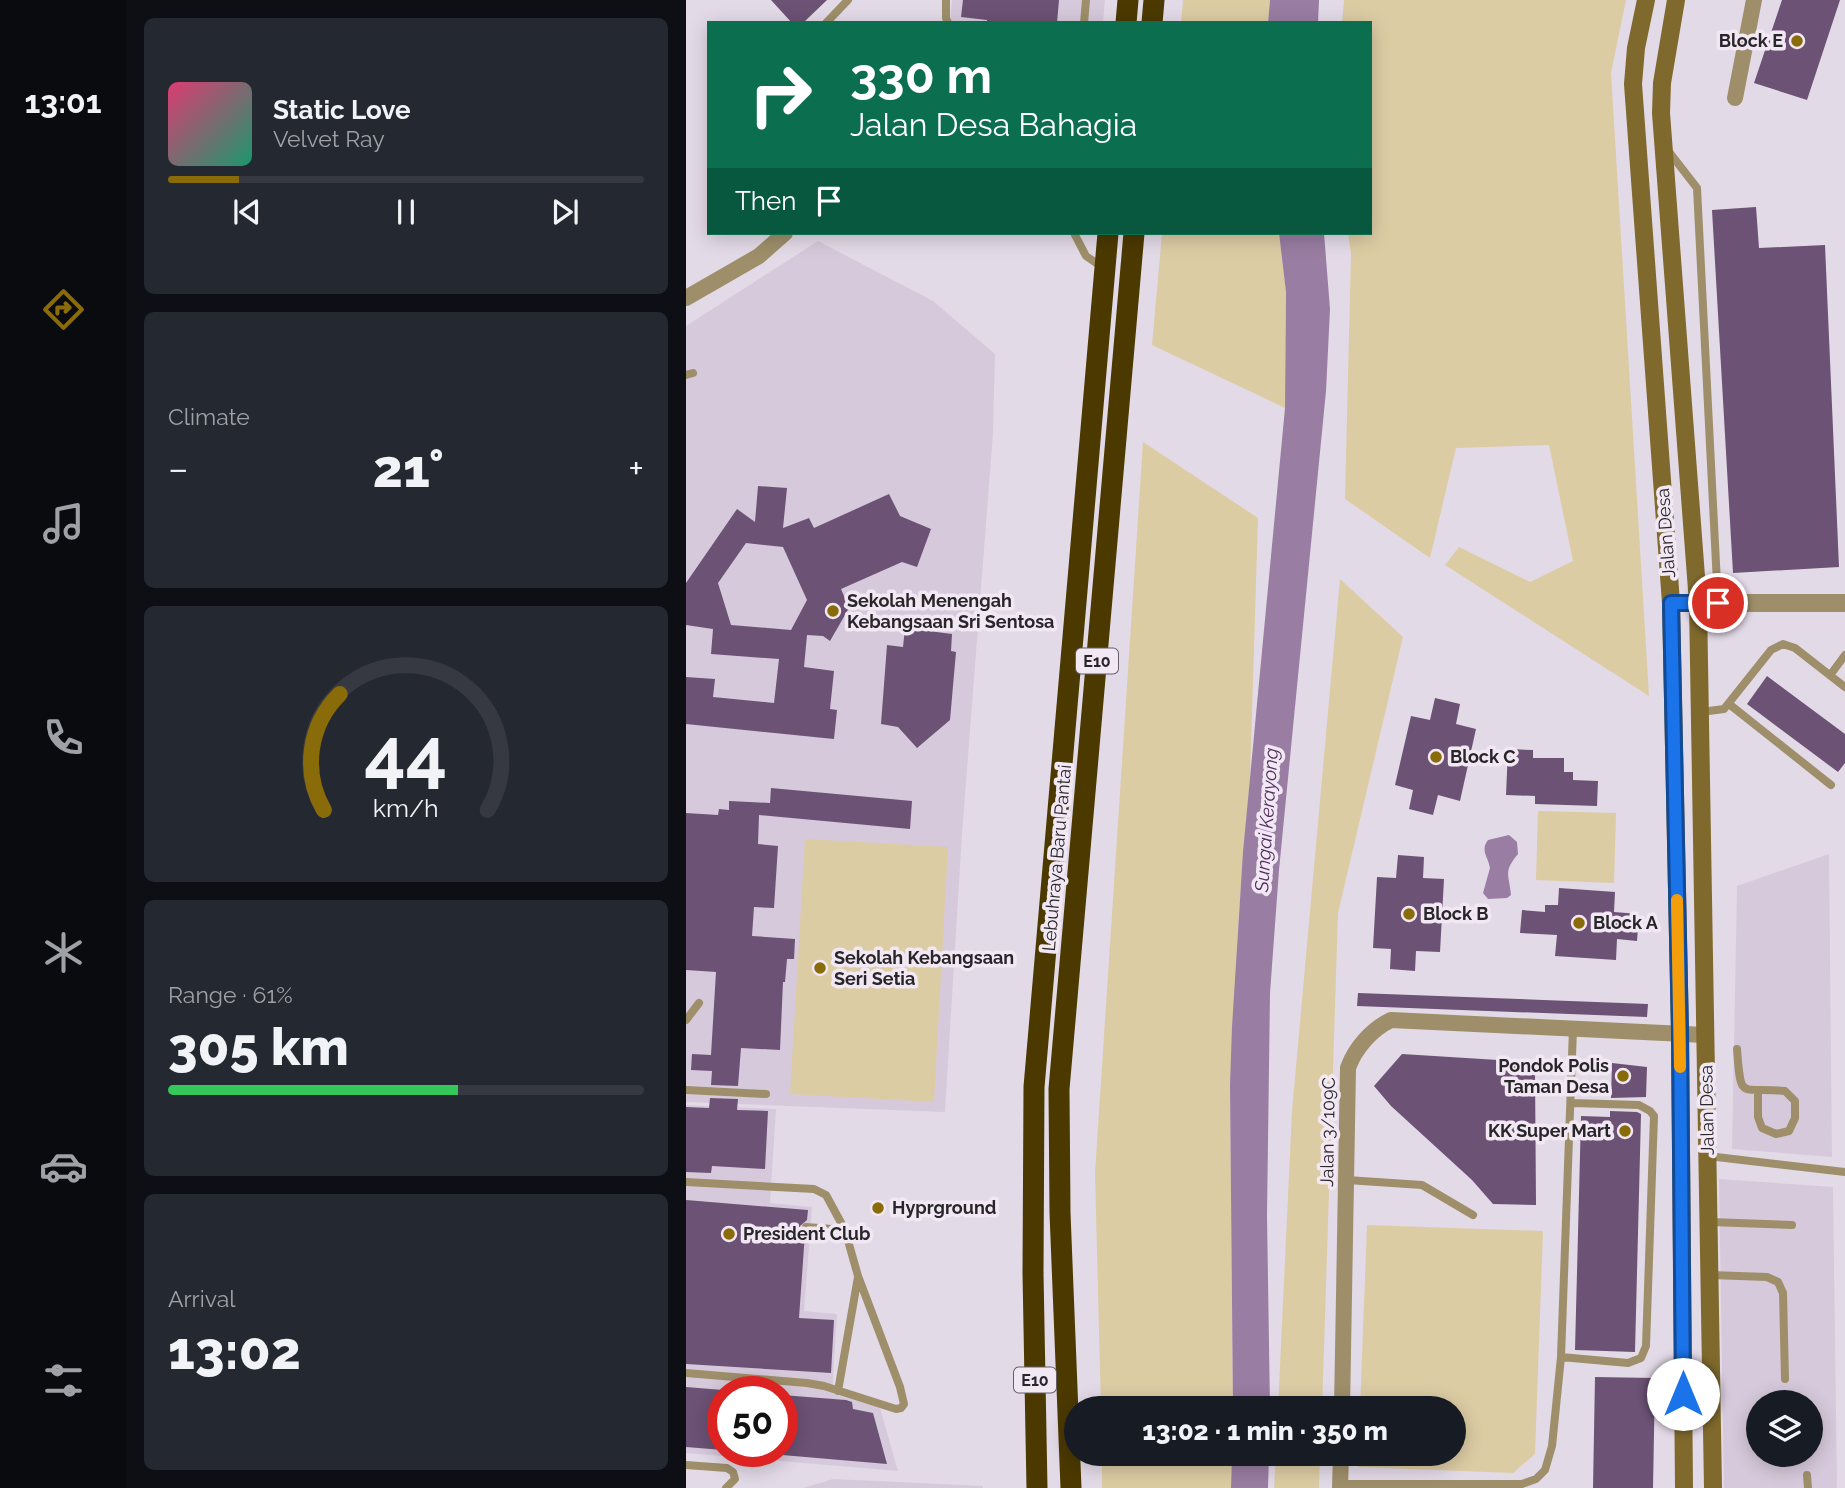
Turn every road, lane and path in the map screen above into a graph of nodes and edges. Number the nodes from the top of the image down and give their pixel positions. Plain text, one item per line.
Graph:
1 (848, 0) edge
2 (946, 0) edge
3 (1086, 0) edge
4 (1128, 0) edge
5 (1154, 0) edge
6 (1646, 0) edge
7 (1676, 0) edge
8 (1754, 0) edge
9 (828, 21) edge
10 (947, 21) edge
11 (1084, 21) edge
12 (1126, 21) edge
13 (1152, 21) edge
14 (1735, 98) dead end
15 (1664, 145) junction
16 (783, 235) edge
17 (1075, 235) edge
18 (1108, 235) edge
19 (1134, 235) edge
20 (1105, 269) junction
21 (686, 298) edge
22 (1671, 603) junction
23 (1698, 603) junction
24 (1718, 603) junction
25 (1845, 603) edge
26 (1845, 655) edge
27 (1831, 674) junction
28 (1845, 687) edge
29 (1729, 704) junction
30 (1701, 712) junction
31 (1831, 785) dead end
32 (699, 1003) dead end
33 (686, 1020) edge
34 (1573, 1029) junction
35 (1680, 1033) junction
36 (1705, 1035) junction
37 (1737, 1049) dead end
38 (686, 1090) edge
39 (1758, 1092) junction
40 (766, 1094) dead end
41 (1572, 1103) junction
42 (1708, 1156) junction
43 (1845, 1172) edge
44 (1347, 1180) junction
45 (686, 1182) edge
46 (1473, 1215) dead end
47 (1710, 1222) junction
48 (1792, 1225) dead end
49 (806, 1227) dead end
50 (845, 1230) junction
51 (1711, 1275) junction
52 (858, 1276) junction
53 (1561, 1357) junction
54 (686, 1373) edge
55 (1785, 1379) dead end
56 (838, 1391) junction
57 (1342, 1396) edge
58 (686, 1465) edge
59 (1341, 1466) edge
60 (1807, 1475) dead end
61 (1536, 1484) edge
62 (1340, 1486) edge
63 (726, 1488) edge
64 (1037, 1488) edge
65 (1071, 1488) edge
66 (1684, 1488) edge
67 (1713, 1488) edge
68 (1808, 1488) edge

1 - 9 lane
2 - 10 lane
3 - 11 lane
4 - 12 highway
5 - 13 highway
6 - 22 main road, Jalan Desa
7 - 15 main road, Jalan Desa
8 - 14 street
15 - 23 main road, Jalan Desa
15 - 24 lane
16 - 21 street
17 - 20 lane
18 - 20 highway, Lebuhraya Baru Pantai / E10
19 - 65 highway, Lebuhraya Baru Pantai / E10
20 - 64 highway, Lebuhraya Baru Pantai / E10
22 - 23 street
22 - 35 main road, Jalan Desa
23 - 24 street
23 - 30 main road, Jalan Desa
24 - 25 street
26 - 27 lane
27 - 28 lane
27 - 29 lane
29 - 30 lane
29 - 31 lane
30 - 36 main road, Jalan Desa
32 - 33 lane
34 - 35 street, Jalan 3/109C
34 - 41 lane
34 - 44 street, Jalan 3/109C
35 - 36 street, Jalan 3/109C
35 - 66 main road, Jalan Desa
36 - 42 main road, Jalan Desa
37 - 39 lane
38 - 40 lane
39 - 39 lane
41 - 53 lane
41 - 53 lane
42 - 43 lane
42 - 47 main road, Jalan Desa
44 - 46 lane
44 - 57 street, Jalan 3/109C
45 - 50 lane
47 - 48 lane
47 - 51 main road, Jalan Desa
49 - 50 lane
50 - 52 lane
51 - 55 lane
51 - 67 main road, Jalan Desa
52 - 56 lane
52 - 56 lane
53 - 61 lane
54 - 56 lane
58 - 63 lane
59 - 62 street
60 - 68 lane
61 - 62 lane

